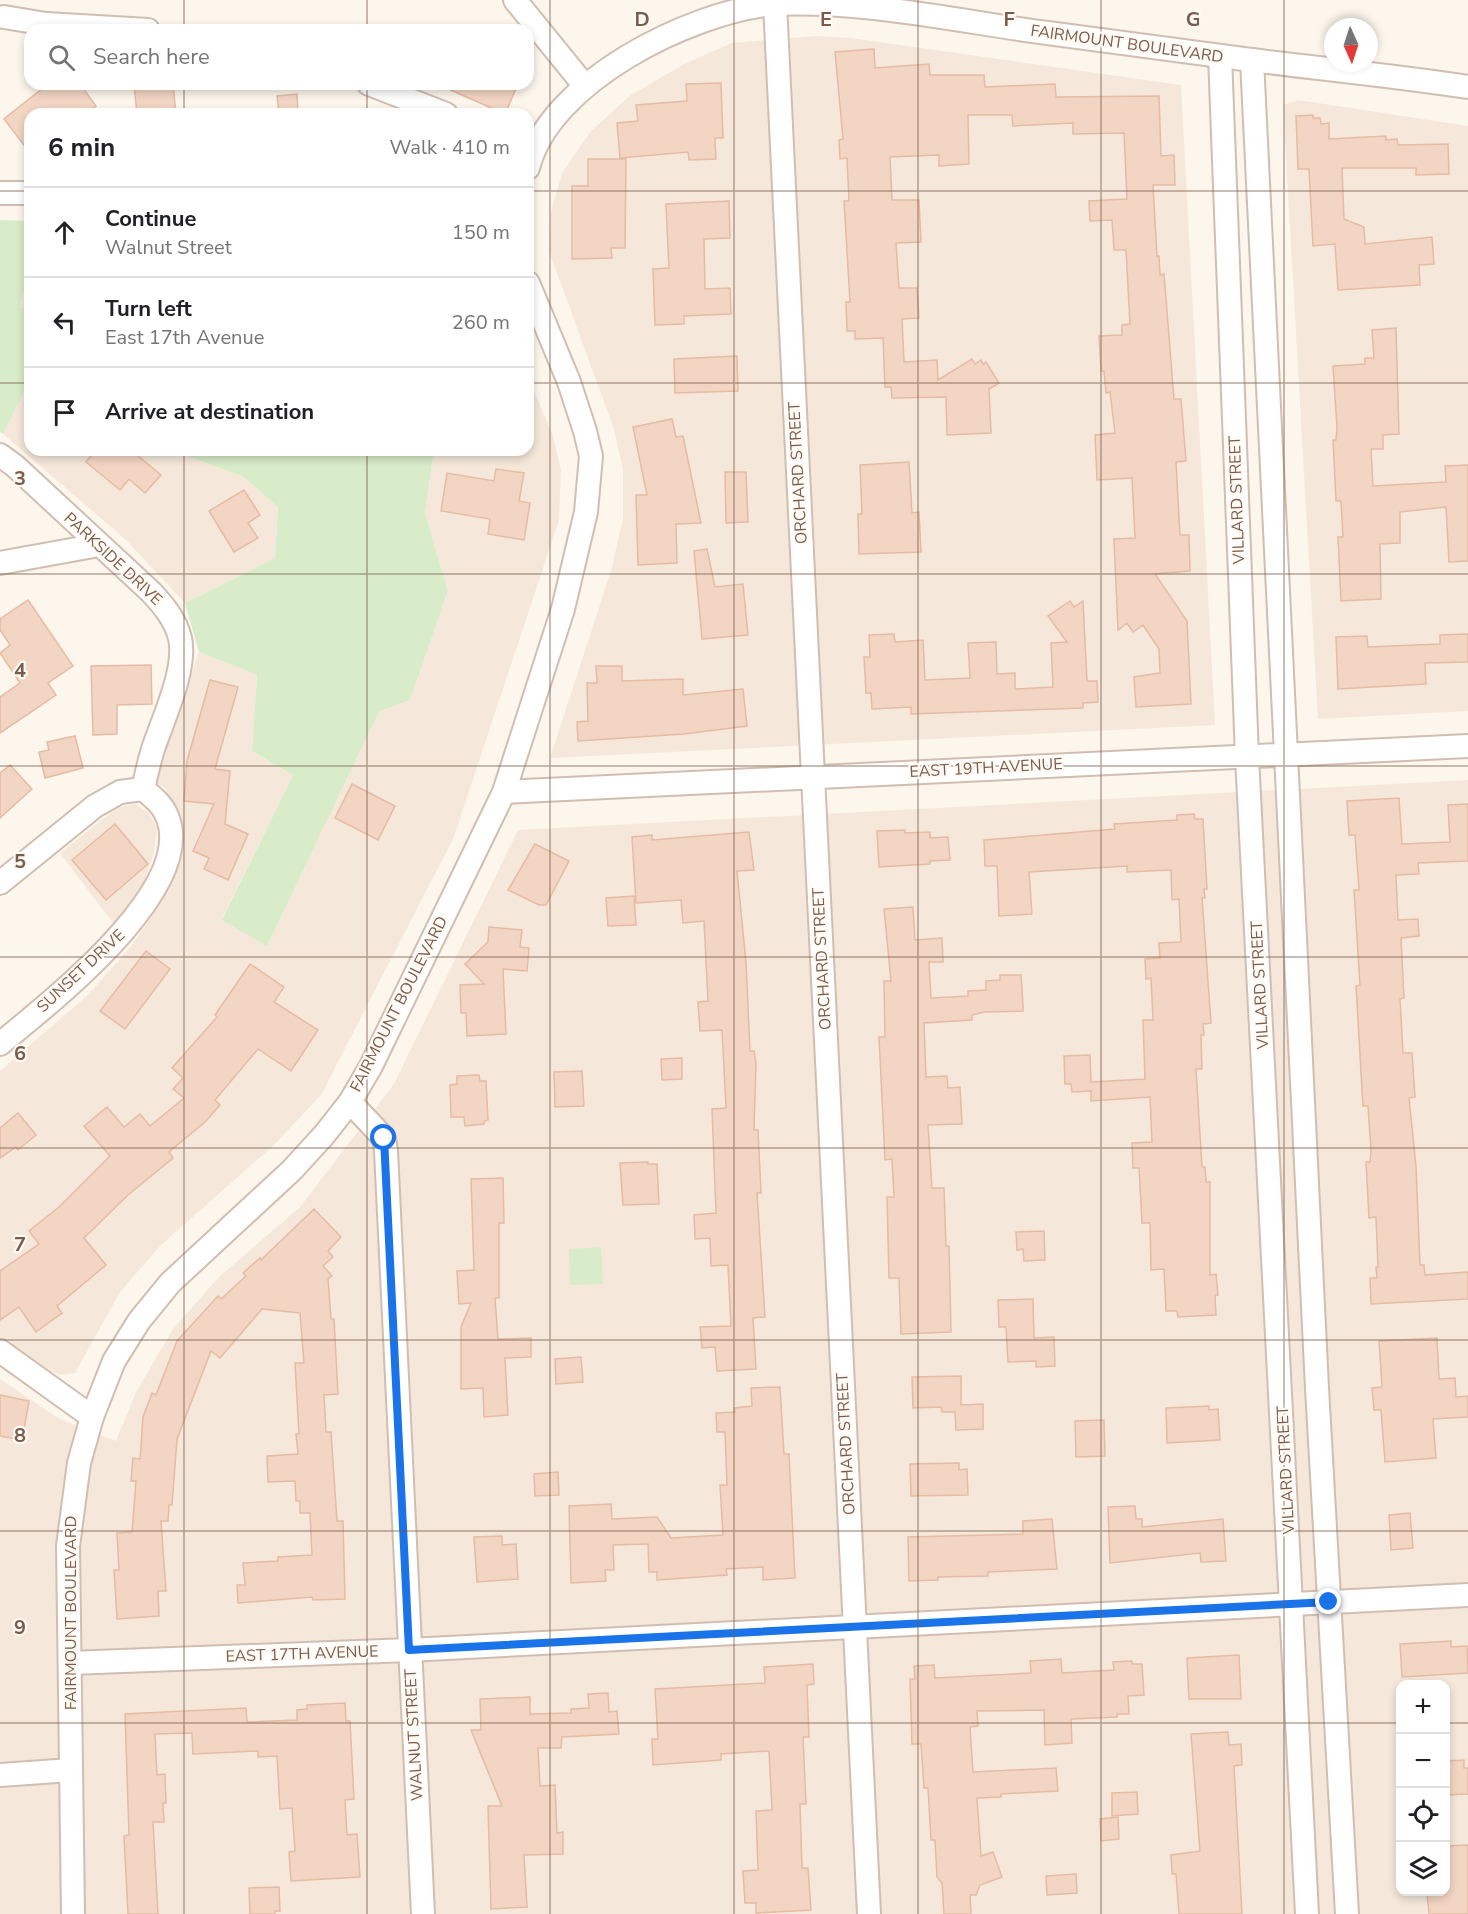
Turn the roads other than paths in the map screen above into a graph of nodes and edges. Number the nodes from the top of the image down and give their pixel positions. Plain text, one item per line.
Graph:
1 (515, 0) edge
2 (775, 4) junction
3 (730, 5) edge
4 (3, 17) dead end
5 (46, 24) edge
6 (1220, 56) junction
7 (1252, 60) junction
8 (584, 85) junction
9 (1468, 87) edge
10 (384, 90) edge
11 (431, 108) edge
12 (534, 148) edge
13 (0, 193) edge
14 (24, 193) edge
15 (534, 297) edge
16 (0, 455) edge
17 (99, 545) junction
18 (0, 562) edge
19 (1468, 746) edge
20 (1287, 754) junction
21 (1247, 757) junction
22 (812, 776) junction
23 (143, 789) junction
24 (504, 792) junction
25 (0, 883) edge
26 (0, 1044) edge
27 (350, 1102) junction
28 (0, 1351) edge
29 (92, 1417) junction
30 (1468, 1595) edge
31 (1329, 1602) junction
32 (1292, 1604) junction
33 (855, 1626) junction
34 (409, 1650) junction
35 (70, 1663) junction
36 (71, 1770) junction
37 (0, 1774) edge
38 (73, 1914) edge
39 (423, 1914) edge
40 (869, 1914) edge
41 (1307, 1914) edge
42 (1347, 1914) edge

1 - 8 street
2 - 3 street, FAIRMOUNT BOULEVARD
2 - 6 street, FAIRMOUNT BOULEVARD
2 - 22 street, ORCHARD STREET
3 - 8 street, FAIRMOUNT BOULEVARD
4 - 5 street
6 - 7 street, FAIRMOUNT BOULEVARD
6 - 21 street, VILLARD STREET
7 - 9 street, FAIRMOUNT BOULEVARD
7 - 20 street
8 - 12 street, FAIRMOUNT BOULEVARD
10 - 11 street
13 - 14 street
15 - 24 street, FAIRMOUNT BOULEVARD
16 - 17 street, PARKSIDE DRIVE
17 - 18 street
17 - 23 street, PARKSIDE DRIVE
19 - 20 street, EAST 19TH AVENUE
20 - 21 street, EAST 19TH AVENUE
20 - 31 street
21 - 22 street, EAST 19TH AVENUE
21 - 32 street, VILLARD STREET
22 - 24 street, EAST 19TH AVENUE
22 - 33 street, ORCHARD STREET
23 - 25 street
23 - 26 street, SUNSET DRIVE
24 - 27 street, FAIRMOUNT BOULEVARD
27 - 29 street, FAIRMOUNT BOULEVARD
27 - 34 street, WALNUT STREET
28 - 29 street
29 - 35 street, FAIRMOUNT BOULEVARD
30 - 31 street, EAST 17TH AVENUE
31 - 32 street, EAST 17TH AVENUE
31 - 42 street
32 - 33 street, EAST 17TH AVENUE
32 - 41 street, VILLARD STREET
33 - 34 street, EAST 17TH AVENUE
33 - 40 street, ORCHARD STREET
34 - 35 street, EAST 17TH AVENUE
34 - 39 street, WALNUT STREET
35 - 36 street, FAIRMOUNT BOULEVARD
36 - 37 street
36 - 38 street, FAIRMOUNT BOULEVARD

